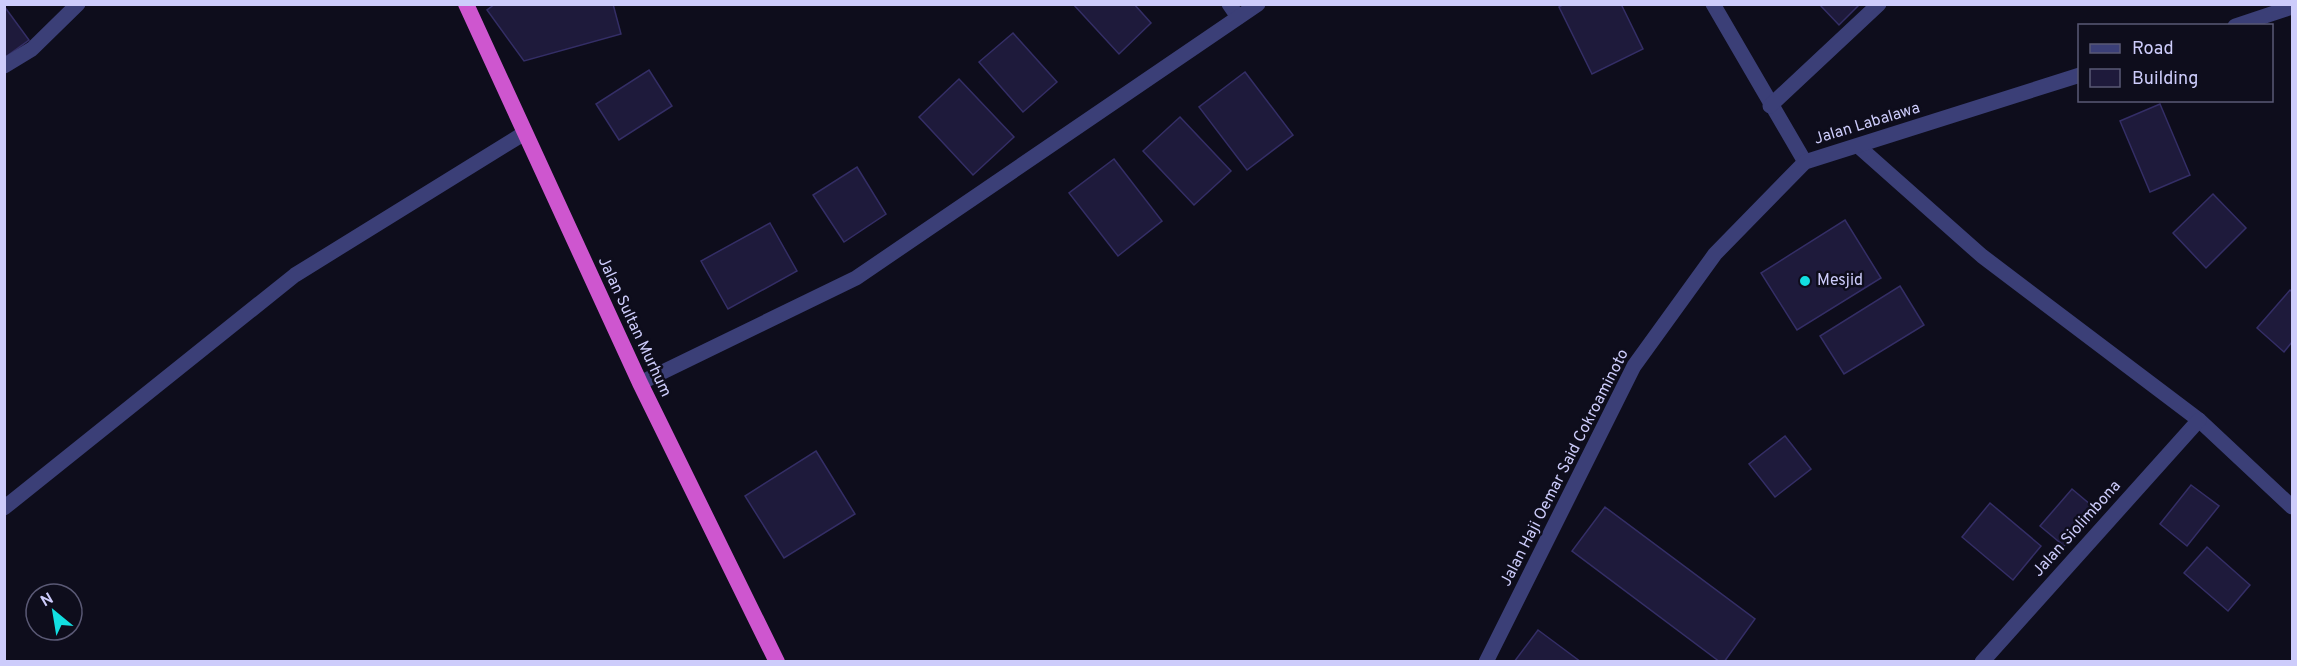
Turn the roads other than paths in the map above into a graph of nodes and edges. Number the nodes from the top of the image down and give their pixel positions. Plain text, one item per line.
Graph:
1 (78, 4) edge
2 (465, 4) edge
3 (1258, 4) edge
4 (1713, 4) edge
5 (1879, 4) edge
6 (2292, 7) edge
7 (1234, 11) edge
8 (2241, 24) edge
9 (4, 66) edge
10 (2078, 75) edge
11 (1770, 106) junction
12 (523, 134) junction
13 (1857, 146) junction
14 (1805, 162) junction
15 (640, 383) junction
16 (2199, 420) junction
17 (2292, 507) edge
18 (4, 508) edge
19 (777, 662) edge
20 (1486, 662) edge
21 (1982, 662) edge

1 - 9 street
2 - 12 highway, Jalan Sultan Murhum
3 - 7 street
4 - 11 street, Jalan Labalawa
5 - 11 street
6 - 8 street
7 - 15 street
10 - 13 street, Jalan Labalawa
11 - 14 street, Jalan Labalawa
12 - 15 highway, Jalan Sultan Murhum
12 - 18 street
13 - 14 street, Jalan Labalawa
13 - 16 street
14 - 20 street, Jalan Haji Oemar Said Cokroaminoto
15 - 19 highway, Jalan Sultan Murhum
16 - 17 street
16 - 21 street, Jalan Siolimbona

